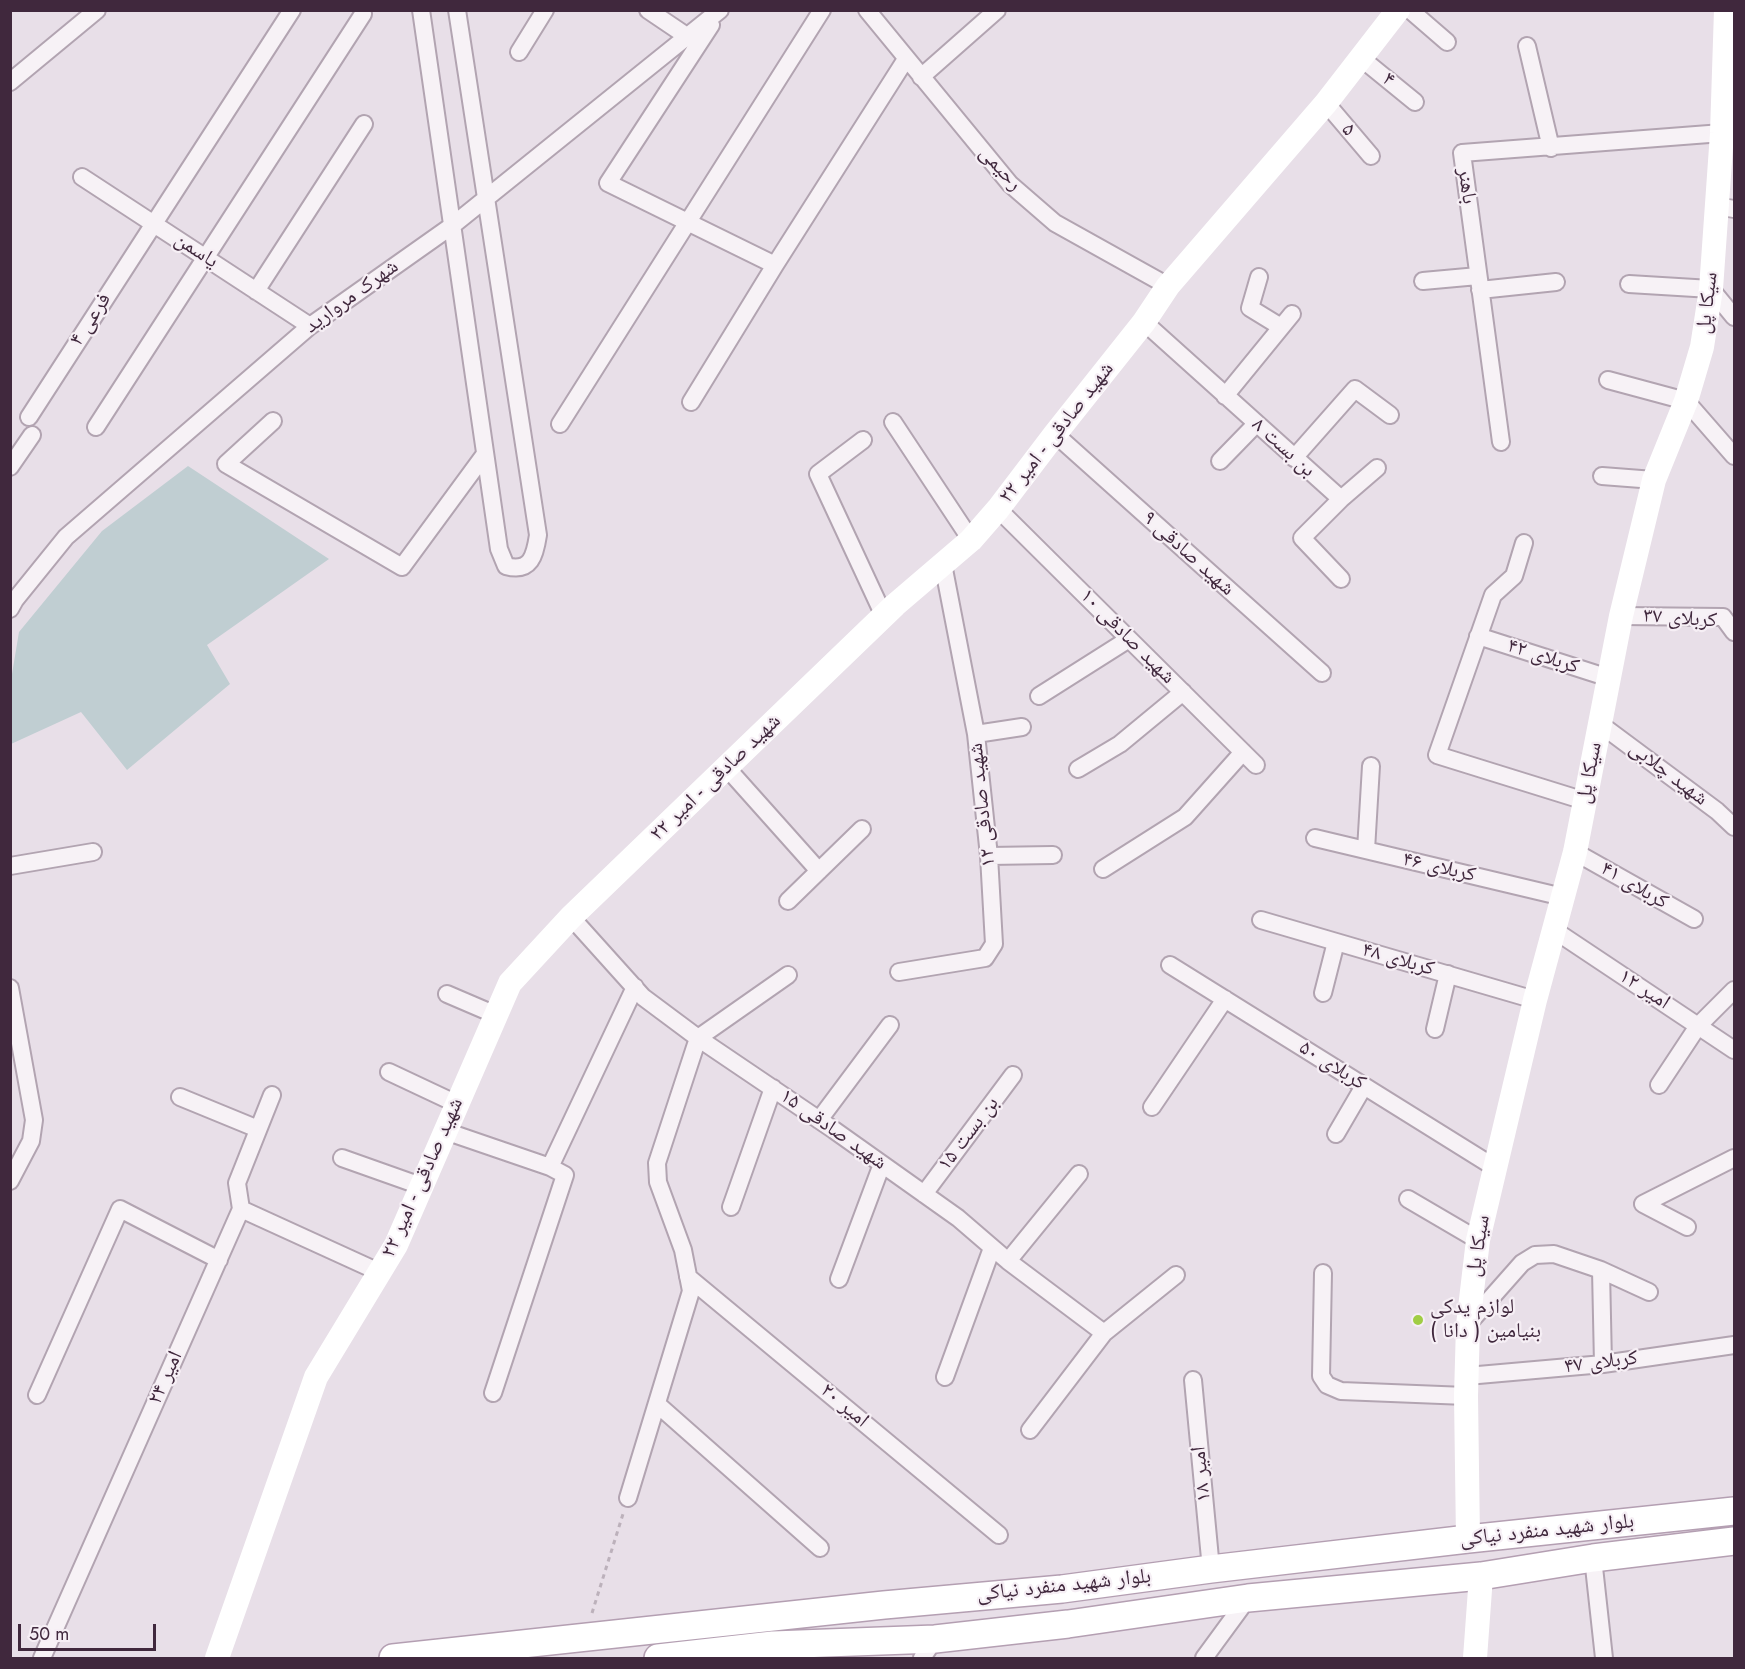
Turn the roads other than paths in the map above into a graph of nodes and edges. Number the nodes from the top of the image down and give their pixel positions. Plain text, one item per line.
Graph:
1 (97, 10) edge
2 (292, 10) edge
3 (421, 10) edge
4 (457, 10) edge
5 (545, 10) edge
6 (648, 10) edge
7 (822, 10) edge
8 (867, 10) edge
9 (997, 10) edge
10 (1398, 10) edge
11 (1410, 10) edge
12 (1726, 10) edge
13 (723, 11) edge
14 (363, 14) dead end
15 (688, 37) junction
16 (1447, 42) dead end
17 (1527, 46) dead end
18 (519, 52) dead end
19 (1361, 58) junction
20 (906, 59) junction
21 (921, 77) junction
22 (10, 82) edge
23 (1729, 86) edge
24 (1415, 102) dead end
25 (1326, 103) junction
26 (364, 124) dead end
27 (1722, 133) junction
28 (1551, 148) junction
29 (1371, 156) dead end
30 (82, 177) dead end
31 (486, 198) junction
32 (1725, 208) edge
33 (687, 222) junction
34 (154, 224) junction
35 (453, 225) junction
36 (205, 258) junction
37 (775, 266) junction
38 (1259, 277) dead end
39 (1423, 281) dead end
40 (1556, 282) dead end
41 (1479, 283) junction
42 (1629, 284) dead end
43 (1168, 286) junction
44 (1711, 289) junction
45 (256, 291) junction
46 (1292, 314) dead end
47 (1734, 317) edge
48 (1144, 322) junction
49 (310, 326) junction
50 (1281, 327) junction
51 (1608, 380) dead end
52 (1225, 396) junction
53 (1686, 401) junction
54 (691, 402) dead end
55 (1390, 415) dead end
56 (29, 417) dead end
57 (273, 421) dead end
58 (893, 422) dead end
59 (560, 424) dead end
60 (1256, 424) junction
61 (96, 427) dead end
62 (1055, 434) junction
63 (32, 435) dead end
64 (862, 440) dead end
65 (1501, 442) dead end
66 (485, 454) junction
67 (1734, 456) edge
68 (1294, 458) junction
69 (1220, 461) dead end
70 (10, 467) edge
71 (1377, 468) dead end
72 (1602, 476) dead end
73 (1654, 480) junction
74 (1341, 499) junction
75 (998, 509) junction
76 (971, 540) junction
77 (1524, 543) dead end
78 (943, 564) junction
79 (1341, 579) dead end
80 (12, 602) edge
81 (884, 616) junction
82 (1621, 616) junction
83 (1734, 632) edge
84 (1478, 636) junction
85 (1130, 639) junction
86 (1322, 673) dead end
87 (1609, 678) junction
88 (1183, 692) junction
89 (1039, 696) dead end
90 (1600, 724) junction
91 (1022, 727) dead end
92 (976, 734) junction
93 (1243, 752) junction
94 (1256, 765) dead end
95 (1371, 766) dead end
96 (727, 768) junction
97 (1077, 769) dead end
98 (1585, 801) junction
99 (1734, 827) edge
100 (862, 829) dead end
101 (1315, 838) dead end
102 (1366, 850) junction
103 (93, 852) dead end
104 (1575, 852) junction
105 (1053, 855) dead end
106 (989, 856) junction
107 (10, 866) edge
108 (1103, 869) dead end
109 (819, 871) junction
110 (1563, 897) junction
111 (788, 901) dead end
112 (571, 917) junction
113 (1261, 920) dead end
114 (1694, 920) dead end
115 (1554, 930) junction
116 (1336, 942) junction
117 (1170, 965) dead end
118 (899, 972) dead end
119 (1448, 974) junction
120 (788, 975) dead end
121 (634, 987) junction
122 (10, 988) edge
123 (1734, 990) edge
124 (1323, 993) dead end
125 (447, 994) dead end
126 (1225, 999) junction
127 (1535, 1000) junction
128 (12, 1005) edge
129 (496, 1015) junction
130 (890, 1025) dead end
131 (1698, 1026) junction
132 (1435, 1029) dead end
133 (698, 1038) junction
134 (1734, 1050) edge
135 (389, 1072) dead end
136 (1014, 1075) dead end
137 (1659, 1085) dead end
138 (1364, 1086) junction
139 (773, 1088) junction
140 (272, 1095) dead end
141 (180, 1097) dead end
142 (457, 1104) junction
143 (1152, 1107) dead end
144 (819, 1120) junction
145 (258, 1129) junction
146 (445, 1131) junction
147 (1336, 1134) dead end
148 (342, 1158) dead end
149 (1734, 1158) edge
150 (882, 1164) junction
151 (550, 1167) junction
152 (1494, 1167) junction
153 (1079, 1174) dead end
154 (10, 1181) edge
155 (421, 1186) junction
156 (924, 1194) junction
157 (1408, 1199) dead end
158 (731, 1208) dead end
159 (241, 1209) junction
160 (1687, 1227) dead end
161 (1478, 1240) junction
162 (992, 1248) junction
163 (219, 1260) junction
164 (1008, 1261) junction
165 (1601, 1270) junction
166 (380, 1272) junction
167 (1323, 1273) dead end
168 (1176, 1275) dead end
169 (688, 1276) junction
170 (839, 1279) dead end
171 (1649, 1292) dead end
172 (1468, 1325) junction
173 (1104, 1333) junction
174 (1734, 1345) edge
175 (1603, 1364) junction
176 (945, 1377) dead end
177 (1193, 1380) dead end
178 (1466, 1386) junction
179 (494, 1393) dead end
180 (37, 1395) dead end
181 (657, 1404) junction
182 (1030, 1430) dead end
183 (628, 1498) road end
184 (1734, 1511) edge
185 (999, 1536) dead end
186 (1468, 1539) junction
187 (1734, 1541) edge
188 (820, 1548) dead end
189 (1593, 1557) junction
190 (1211, 1569) junction
191 (1481, 1576) junction
192 (1062, 1589) junction
193 (1248, 1598) junction
194 (1068, 1624) junction
195 (928, 1649) edge
196 (42, 1659) edge
197 (217, 1659) edge
198 (393, 1659) edge
199 (658, 1659) edge
200 (1204, 1659) edge
201 (1475, 1659) edge
202 (1604, 1659) edge

1 - 22 street
2 - 34 street, فرعی ۴
3 - 35 street
4 - 31 street
5 - 18 street
6 - 15 street
7 - 33 street
8 - 20 street, رحیمی
9 - 21 street
10 - 19 street, شهید صادقی - امیر ۲۲
11 - 16 street
12 - 23 street, سیکا پل
13 - 15 street, شهرک مروارید
13 - 33 street
14 - 36 street
15 - 31 street, شهرک مروارید
17 - 28 street
19 - 24 street, ۴
19 - 25 street, شهید صادقی - امیر ۲۲
20 - 21 street, رحیمی
20 - 37 street
21 - 43 street, رحیمی
23 - 27 street, سیکا پل
25 - 29 street, ۵
25 - 43 street, شهید صادقی - امیر ۲۲
26 - 45 street
27 - 28 street, باهنر
27 - 32 street, سیکا پل
28 - 41 street, باهنر
30 - 34 street, یاسمن
31 - 35 street, شهرک مروارید
31 - 66 street
32 - 44 street, سیکا پل
33 - 37 street
33 - 59 street
34 - 36 street, یاسمن
34 - 56 street, فرعی ۴
35 - 49 street, شهرک مروارید
35 - 66 street
36 - 45 street, یاسمن
36 - 61 street
37 - 54 street
38 - 50 street
39 - 41 street
40 - 41 street
41 - 65 street, باهنر
42 - 44 street
43 - 48 street, شهید صادقی - امیر ۲۲
44 - 47 street
44 - 53 street, سیکا پل
45 - 49 street, یاسمن
46 - 50 street
48 - 52 street, بن بست ۸
48 - 62 street, شهید صادقی - امیر ۲۲
49 - 80 street, شهرک مروارید
50 - 52 street
51 - 53 street
52 - 60 street, بن بست ۸
53 - 67 street
53 - 73 street, سیکا پل
55 - 68 street
57 - 66 street
58 - 76 street
60 - 68 street, بن بست ۸
60 - 69 street
62 - 75 street, شهید صادقی - امیر ۲۲
62 - 86 street, شهید صادقی ۹
63 - 70 street
64 - 81 street
68 - 74 street, بن بست ۸
71 - 74 street
72 - 73 street
73 - 82 street, سیکا پل
74 - 79 street
75 - 76 street, شهید صادقی - امیر ۲۲
75 - 85 street, شهید صادقی ۱۰
76 - 78 street, شهید صادقی - امیر ۲۲
77 - 84 street
78 - 81 street, شهید صادقی - امیر ۲۲
78 - 92 street, شهید صادقی ۱۲
81 - 96 street, شهید صادقی - امیر ۲۲
82 - 83 street, کربلای ۳۷
82 - 87 street, سیکا پل
84 - 87 street, کربلای ۴۲
84 - 98 street
85 - 88 street, شهید صادقی ۱۰
85 - 89 street
87 - 90 street, سیکا پل
88 - 93 street, شهید صادقی ۱۰
88 - 97 street
90 - 98 street, سیکا پل
90 - 99 street, شهید چلابی
91 - 92 street
92 - 106 street, شهید صادقی ۱۲
93 - 94 street, شهید صادقی ۱۰
93 - 108 street
95 - 102 street
96 - 109 street
96 - 112 street, شهید صادقی - امیر ۲۲
98 - 104 street, سیکا پل
100 - 109 street
101 - 102 street, کربلای ۴۶
102 - 110 street, کربلای ۴۶
103 - 107 street
104 - 110 street, سیکا پل
104 - 114 street, کربلای ۴۱
105 - 106 street
106 - 118 street, شهید صادقی ۱۲
109 - 111 street
110 - 115 street, سیکا پل
112 - 121 street, شهید صادقی ۱۵
112 - 129 street, شهید صادقی - امیر ۲۲
113 - 116 street, کربلای ۴۸
115 - 127 street, سیکا پل
115 - 131 street, امير ۱۲
116 - 119 street, کربلای ۴۸
116 - 124 street
117 - 126 street, کربلای ۵۰
119 - 127 street, کربلای ۴۸
119 - 132 street
120 - 133 street
121 - 133 street, شهید صادقی ۱۵
121 - 151 street
122 - 128 street
123 - 131 street
125 - 129 street
126 - 138 street, کربلای ۵۰
126 - 143 street
127 - 152 street, سیکا پل
128 - 154 street
129 - 142 street, شهید صادقی - امیر ۲۲
130 - 144 street
131 - 134 street, امير ۱۲
131 - 137 street
133 - 139 street, شهید صادقی ۱۵
133 - 169 street
135 - 142 street
136 - 156 street, بن بست ۱۵
138 - 147 street
138 - 152 street, کربلای ۵۰
139 - 144 street, شهید صادقی ۱۵
139 - 158 street
140 - 145 street, امیر ۲۴
141 - 145 street
142 - 146 street, شهید صادقی - امیر ۲۲
144 - 150 street, شهید صادقی ۱۵
145 - 159 street, امیر ۲۴
146 - 151 street
146 - 155 street, شهید صادقی - امیر ۲۲
148 - 155 street
149 - 160 street
150 - 156 street, شهید صادقی ۱۵
150 - 170 street
151 - 179 street
152 - 161 street, سیکا پل
153 - 164 street
155 - 166 street, شهید صادقی - امیر ۲۲
156 - 162 street, شهید صادقی ۱۵
157 - 161 street
159 - 163 street, امیر ۲۴
159 - 166 street
161 - 172 street, سیکا پل
162 - 164 street, شهید صادقی ۱۵
162 - 176 street
163 - 180 street
163 - 196 street, امیر ۲۴
164 - 173 street, شهید صادقی ۱۵
165 - 171 street
165 - 172 street
165 - 175 street
166 - 197 street, شهید صادقی - امیر ۲۲
167 - 178 street, کربلای ۴۷
168 - 173 street
169 - 181 street
169 - 185 street, امیر ۲۰
172 - 178 street, سیکا پل
173 - 182 street
174 - 175 street, کربلای ۴۷
175 - 178 street, کربلای ۴۷
177 - 190 street, امیر ۱۸
178 - 186 street, سیکا پل
181 - 183 street
181 - 188 street
184 - 186 main road, بلوار شهید منفرد نیاکی
186 - 190 main road, بلوار شهید منفرد نیاکی
187 - 189 main road, بلوار شهید منفرد نیاکی
189 - 191 main road, بلوار شهید منفرد نیاکی
189 - 202 street
190 - 192 main road, بلوار شهید منفرد نیاکی
191 - 193 main road, بلوار شهید منفرد نیاکی
191 - 201 street
192 - 194 main road
192 - 198 main road, بلوار شهید منفرد نیاکی
193 - 194 main road, بلوار شهید منفرد نیاکی
193 - 200 street
194 - 195 main road, بلوار شهید منفرد نیاکی
195 - 199 main road, بلوار شهید منفرد نیاکی

